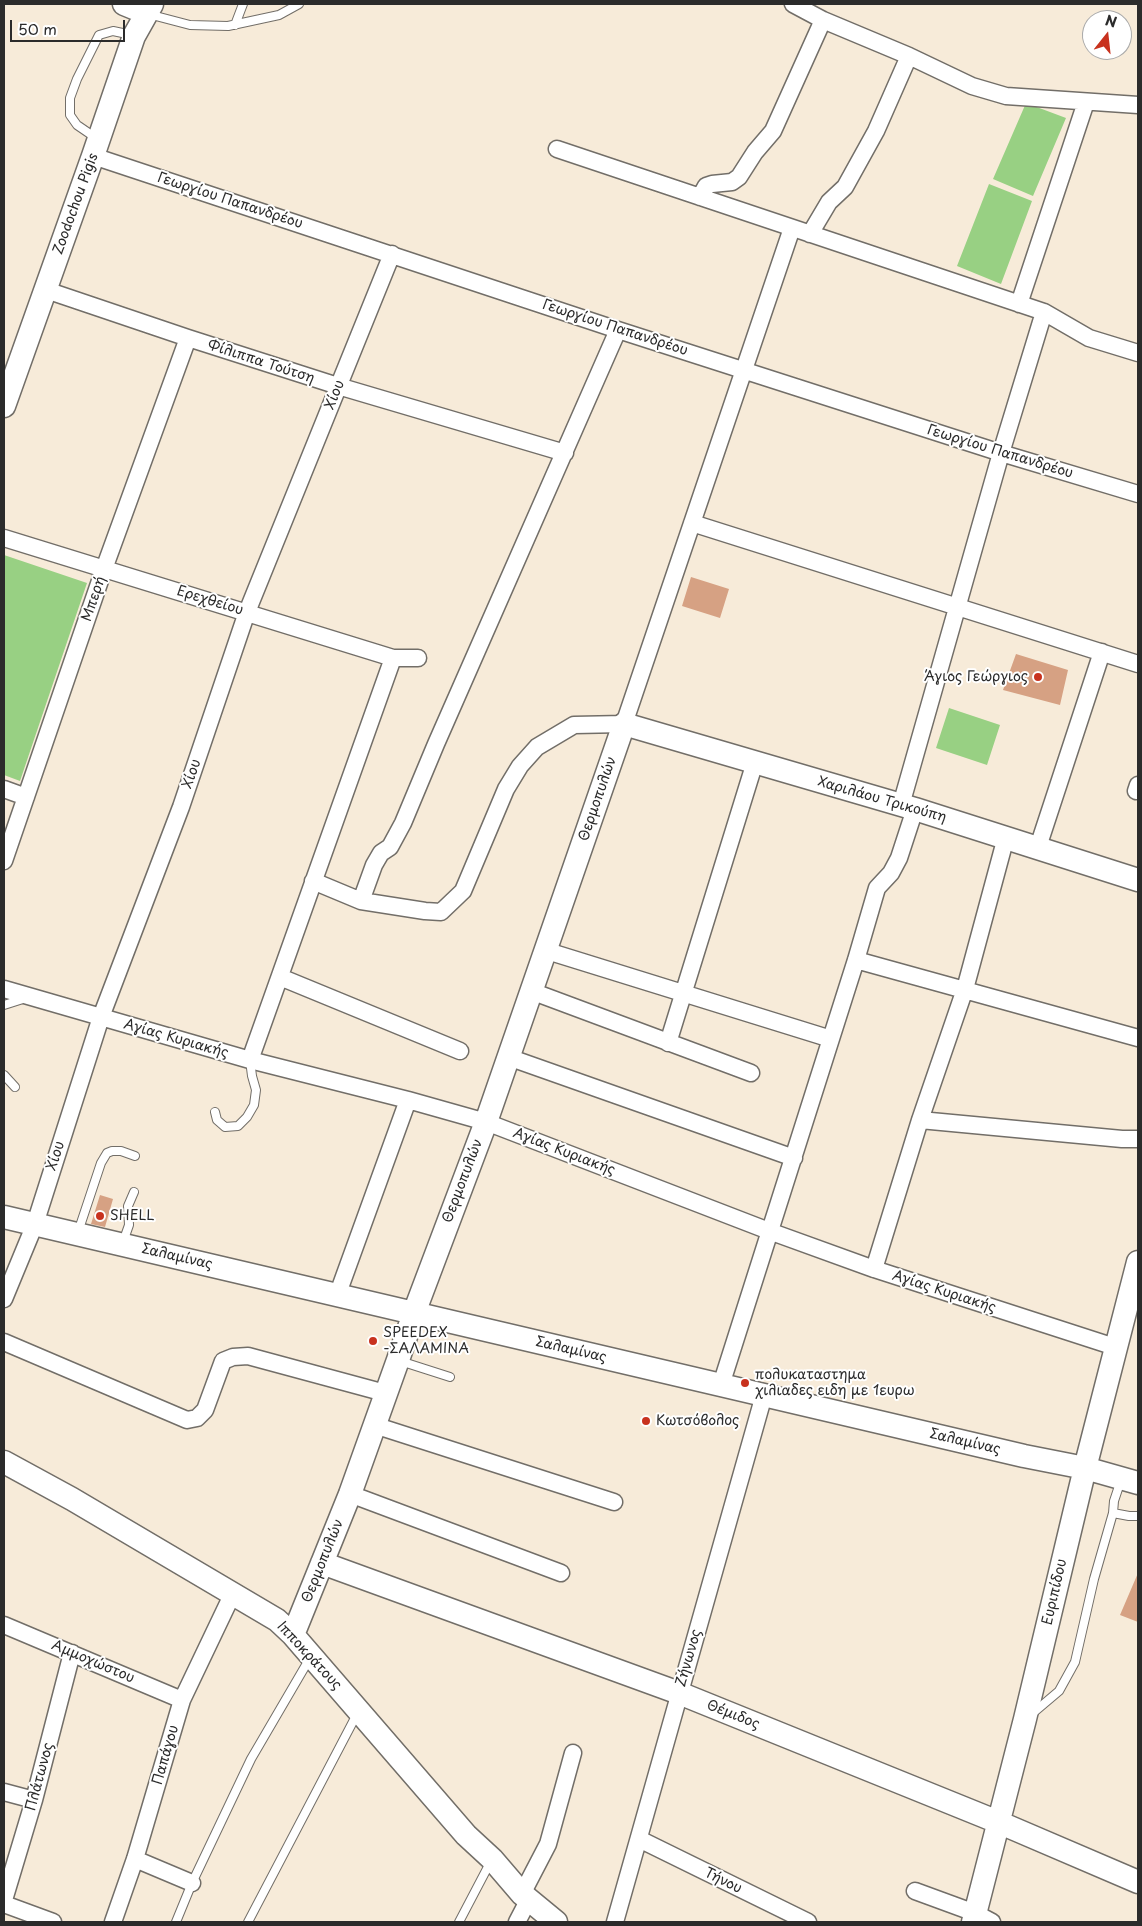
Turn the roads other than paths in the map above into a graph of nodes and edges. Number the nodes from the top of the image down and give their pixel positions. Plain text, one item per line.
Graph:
1 (124, 4) edge
2 (243, 4) edge
3 (299, 4) edge
4 (793, 4) edge
5 (149, 8) edge
6 (823, 20) junction
7 (235, 25) junction
8 (134, 36) junction
9 (909, 56) junction
10 (1086, 102) junction
11 (1138, 105) edge
12 (96, 148) junction
13 (557, 149) dead end
14 (700, 197) junction
15 (792, 228) junction
16 (810, 234) junction
17 (392, 254) junction
18 (46, 290) junction
19 (1019, 304) junction
20 (1044, 312) junction
21 (618, 330) junction
22 (188, 338) junction
23 (1138, 354) edge
24 (744, 370) junction
25 (338, 386) junction
26 (4, 406) edge
27 (564, 453) junction
28 (1001, 453) junction
29 (1138, 494) edge
30 (692, 523) junction
31 (4, 538) edge
32 (104, 569) junction
33 (958, 607) junction
34 (247, 612) junction
35 (1102, 652) junction
36 (393, 658) junction
37 (418, 658) dead end
38 (1138, 664) edge
39 (624, 724) junction
40 (755, 762) junction
41 (4, 789) edge
42 (26, 797) junction
43 (908, 807) junction
44 (1006, 837) junction
45 (1038, 848) junction
46 (4, 861) edge
47 (1138, 880) edge
48 (313, 881) junction
49 (361, 900) junction
50 (544, 950) junction
51 (856, 960) junction
52 (280, 977) junction
53 (4, 989) edge
54 (965, 989) junction
55 (531, 991) junction
56 (683, 994) junction
57 (31, 996) junction
58 (4, 1005) edge
59 (101, 1017) junction
60 (1138, 1038) edge
61 (832, 1039) junction
62 (668, 1043) junction
63 (460, 1051) dead end
64 (508, 1056) junction
65 (250, 1060) junction
66 (751, 1073) dead end
67 (4, 1075) edge
68 (15, 1087) dead end
69 (408, 1100) junction
70 (215, 1112) dead end
71 (920, 1120) junction
72 (486, 1122) junction
73 (1138, 1139) edge
74 (135, 1156) dead end
75 (794, 1158) junction
76 (134, 1192) dead end
77 (4, 1217) edge
78 (35, 1224) junction
79 (769, 1231) junction
80 (77, 1234) junction
81 (122, 1244) junction
82 (1138, 1262) edge
83 (874, 1269) junction
84 (1134, 1291) edge
85 (337, 1296) junction
86 (4, 1297) edge
87 (414, 1313) junction
88 (4, 1342) edge
89 (1115, 1346) junction
90 (398, 1360) junction
91 (450, 1377) dead end
92 (721, 1385) junction
93 (385, 1393) junction
94 (764, 1395) junction
95 (374, 1425) junction
96 (4, 1462) edge
97 (1085, 1468) junction
98 (1130, 1481) edge
99 (350, 1494) junction
100 (614, 1502) dead end
101 (1113, 1513) junction
102 (1138, 1516) edge
103 (322, 1563) junction
104 (561, 1573) dead end
105 (233, 1593) junction
106 (4, 1625) edge
107 (293, 1635) junction
108 (72, 1654) junction
109 (312, 1656) junction
110 (679, 1693) junction
111 (182, 1700) junction
112 (359, 1710) junction
113 (1025, 1719) junction
114 (573, 1753) dead end
115 (4, 1792) edge
116 (34, 1800) junction
117 (998, 1822) junction
118 (639, 1840) junction
119 (135, 1859) junction
120 (492, 1859) junction
121 (1138, 1882) edge
122 (192, 1883) junction
123 (915, 1891) dead end
124 (526, 1896) junction
125 (4, 1902) edge
126 (980, 1919) edge
127 (53, 1922) edge
128 (113, 1922) edge
129 (176, 1922) edge
130 (248, 1922) edge
131 (459, 1922) edge
132 (517, 1922) edge
133 (556, 1922) edge
134 (615, 1922) edge
135 (808, 1922) edge

1 - 5 street
2 - 7 lane
3 - 7 lane
4 - 6 street
5 - 7 lane
5 - 8 street, Zoodochou Pigis
6 - 9 street
6 - 14 street
8 - 12 street, Zoodochou Pigis
8 - 12 lane
9 - 10 street
9 - 16 street
10 - 11 street
10 - 19 street
12 - 17 street, Γεωργίου Παπανδρέου
12 - 18 street, Zoodochou Pigis
13 - 14 street
14 - 15 street
15 - 16 street
15 - 24 street
16 - 19 street
17 - 21 street, Γεωργίου Παπανδρέου
17 - 25 street, Χίου
18 - 22 street, Φίλιππα Τούτση
18 - 26 street, Zoodochou Pigis
19 - 20 street
20 - 23 street
20 - 28 street
21 - 24 street, Γεωργίου Παπανδρέου
21 - 27 street
22 - 25 street, Φίλιππα Τούτση
22 - 32 street, Μπερή
24 - 28 street, Γεωργίου Παπανδρέου
24 - 30 street
25 - 27 street, Φίλιππα Τούτση
25 - 34 street, Χίου
27 - 49 street
28 - 29 street, Γεωργίου Παπανδρέου
28 - 33 street
30 - 33 street
30 - 39 street
31 - 32 street, Ερεχθείου
32 - 34 street, Ερεχθείου
32 - 42 street, Μπερή
33 - 35 street
33 - 43 street
34 - 36 street, Ερεχθείου
34 - 59 street, Χίου
35 - 38 street
35 - 45 street
36 - 37 street, Ερεχθείου
36 - 48 street
39 - 40 street, Χαριλάου Τρικούπη
39 - 49 street
39 - 50 street, Θερμοπυλών
40 - 43 street, Χαριλάου Τρικούπη
40 - 56 street
41 - 42 street
42 - 46 street, Μπερή
43 - 44 street, Χαριλάου Τρικούπη
43 - 51 street
44 - 45 street, Χαριλάου Τρικούπη
44 - 54 street
45 - 47 street, Χαριλάου Τρικούπη
48 - 49 street
48 - 52 street
50 - 55 street, Θερμοπυλών
50 - 56 street
51 - 54 street
51 - 61 street
52 - 63 street
52 - 65 street
53 - 57 street, Αγίας Κυριακής
54 - 60 street
54 - 71 street
55 - 62 street
55 - 64 street, Θερμοπυλών
56 - 61 street
56 - 62 street
57 - 58 lane
57 - 59 street, Αγίας Κυριακής
59 - 65 street, Αγίας Κυριακής
59 - 78 street, Χίου
61 - 75 street
62 - 66 street
64 - 72 street, Θερμοπυλών
64 - 75 street
65 - 69 street, Αγίας Κυριακής
65 - 70 lane
67 - 68 lane
69 - 72 street, Αγίας Κυριακής
69 - 85 street
71 - 73 street
71 - 83 street
72 - 79 street, Αγίας Κυριακής
72 - 87 street, Θερμοπυλών
74 - 80 lane
75 - 79 street
76 - 81 lane
77 - 78 street, Σαλαμίνας
78 - 80 street, Σαλαμίνας
78 - 86 street, Χίου
79 - 83 street, Αγίας Κυριακής
79 - 92 street
80 - 81 street, Σαλαμίνας
81 - 85 street, Σαλαμίνας
82 - 84 street, Ευριπίδου
83 - 89 street, Αγίας Κυριακής
84 - 89 street, Ευριπίδου
85 - 87 street, Σαλαμίνας
87 - 90 street, Θερμοπυλών
87 - 92 street, Σαλαμίνας
88 - 93 street
89 - 97 street, Ευριπίδου
90 - 91 lane
90 - 93 street, Θερμοπυλών
92 - 94 street, Σαλαμίνας
93 - 95 street, Θερμοπυλών
94 - 97 street, Σαλαμίνας
94 - 110 street, Ζήνωνος
95 - 99 street, Θερμοπυλών
95 - 100 street
96 - 105 street, Ιπποκράτους
97 - 98 street, Σαλαμίνας
97 - 113 street, Ευριπίδου
98 - 101 lane
99 - 103 street, Θερμοπυλών
99 - 104 street
101 - 102 lane
101 - 113 lane
103 - 107 street, Θερμοπυλών
103 - 110 street, Θέμιδος
105 - 107 street, Ιπποκράτους
105 - 111 street, Παπάγου
106 - 108 street, Αμμοχώστου
107 - 109 street, Ιπποκράτους
108 - 111 street, Αμμοχώστου
108 - 116 street, Πλάτωνος
109 - 112 street, Ιπποκράτους
109 - 122 lane
110 - 117 street, Θέμιδος
110 - 118 street, Ζήνωνος
111 - 119 street, Παπάγου
112 - 120 street, Ιπποκράτους
112 - 130 lane
113 - 117 street, Ευριπίδου
114 - 124 street
115 - 116 street
116 - 125 street, Πλάτωνος
117 - 121 street, Θέμιδος
117 - 126 street, Ευριπίδου
118 - 134 street, Ζήνωνος
118 - 135 street, Τήνου
119 - 122 street
119 - 128 street, Παπάγου
120 - 124 street, Ιπποκράτους
120 - 131 lane
122 - 129 lane
123 - 126 street
124 - 132 street
124 - 133 street, Ιπποκράτους
125 - 127 street

